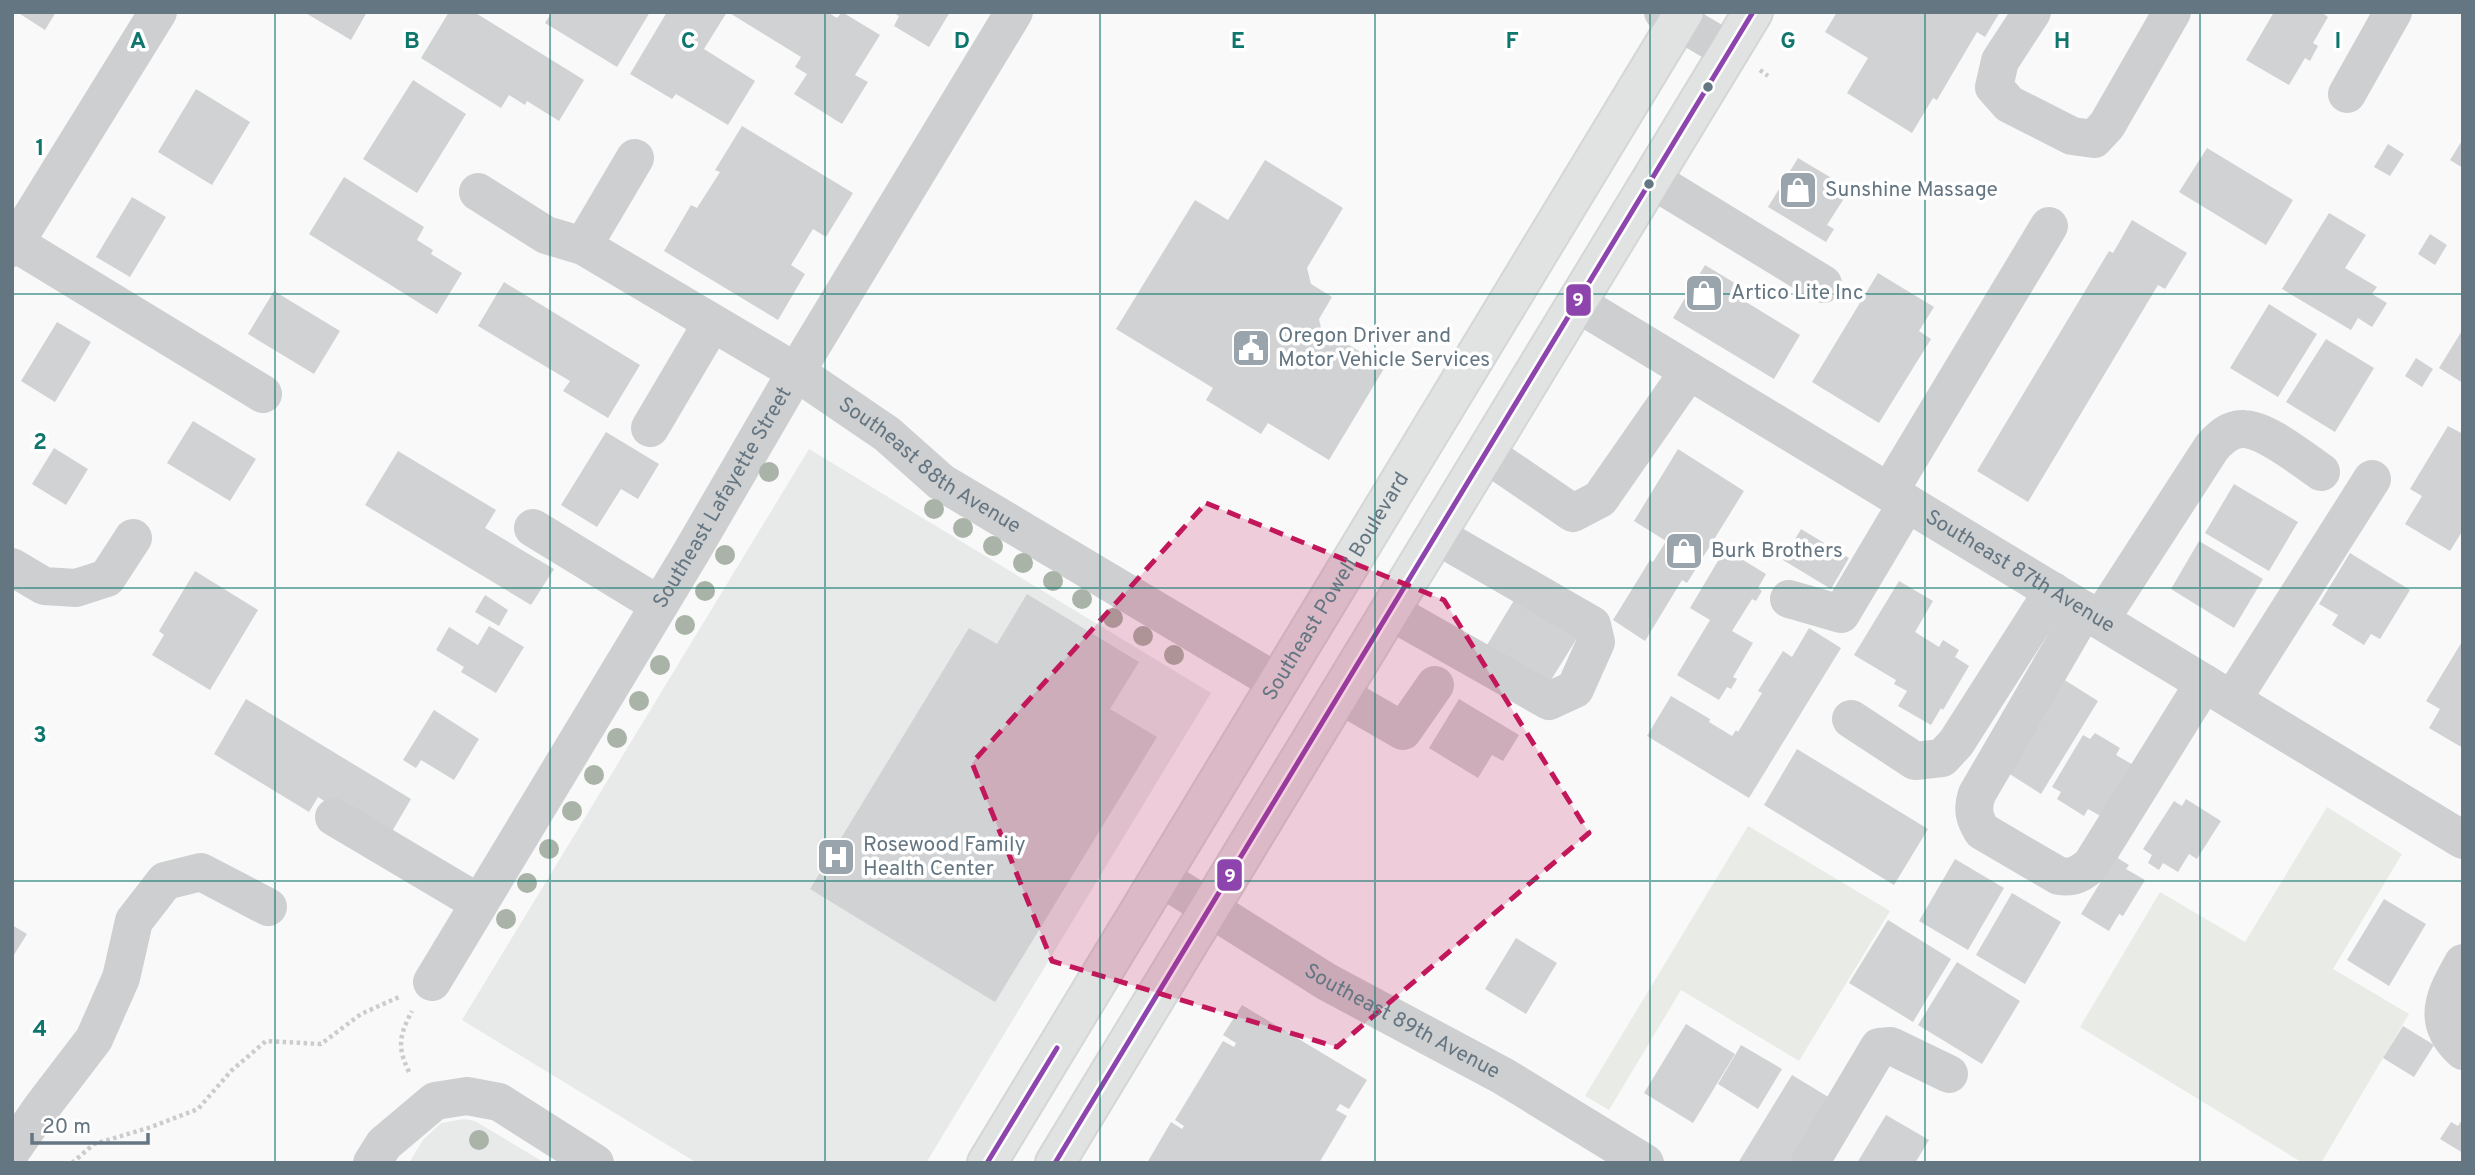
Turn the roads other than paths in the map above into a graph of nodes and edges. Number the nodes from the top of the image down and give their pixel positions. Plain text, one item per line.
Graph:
1 (158, 12) edge
2 (1014, 12) edge
3 (1753, 12) edge
4 (2032, 12) edge
5 (2172, 12) edge
6 (2393, 12) edge
7 (1676, 15) edge
8 (1729, 51) junction
9 (2347, 94) dead end
10 (635, 158) dead end
11 (1651, 179) junction
12 (478, 192) dead end
13 (2049, 226) dead end
14 (14, 246) edge
15 (583, 246) junction
16 (1823, 284) dead end
17 (1577, 303) junction
18 (712, 323) junction
19 (1689, 371) junction
20 (796, 372) junction
21 (263, 394) dead end
22 (650, 428) dead end
23 (1485, 453) junction
24 (2322, 472) dead end
25 (2372, 480) dead end
26 (1898, 497) junction
27 (533, 528) dead end
28 (1436, 535) junction
29 (133, 538) dead end
30 (12, 567) edge
31 (1789, 598) dead end
32 (659, 605) junction
33 (2079, 607) junction
34 (1390, 611) junction
35 (1278, 683) junction
36 (1435, 685) dead end
37 (2218, 691) junction
38 (1339, 694) junction
39 (1851, 719) dead end
40 (334, 817) dead end
41 (2463, 840) edge
42 (1160, 877) junction
43 (479, 903) junction
44 (268, 907) dead end
45 (1209, 908) junction
46 (2463, 963) edge
47 (432, 982) road end
48 (2463, 1051) edge
49 (1949, 1074) dead end
50 (12, 1150) edge
51 (1638, 1161) edge
52 (372, 1163) edge
53 (595, 1163) edge
54 (987, 1163) edge
55 (1055, 1163) edge
56 (1810, 1163) edge

1 - 14 street
2 - 20 street, Southeast Lafayette Street
3 - 8 main road
4 - 5 street
6 - 9 street
7 - 8 street
7 - 35 main road, Southeast Powell Boulevard
8 - 11 main road
10 - 15 street
11 - 16 street
11 - 17 main road
12 - 15 street, Southeast 88th Avenue
13 - 26 street
14 - 21 street
15 - 18 street, Southeast 88th Avenue
17 - 19 street, Southeast 87th Avenue
17 - 23 main road
18 - 20 street, Southeast 88th Avenue
18 - 22 street
19 - 23 street
19 - 26 street, Southeast 87th Avenue
20 - 32 street, Southeast Lafayette Street
20 - 35 street, Southeast 88th Avenue
23 - 28 main road
24 - 33 street
25 - 37 street
26 - 31 street
26 - 33 street, Southeast 87th Avenue
27 - 32 street
28 - 34 main road
28 - 34 street
29 - 30 street
32 - 43 street, Southeast Lafayette Street
33 - 37 street, Southeast 87th Avenue
33 - 37 street
33 - 39 street
34 - 38 main road
35 - 42 main road, Southeast Powell Boulevard
36 - 38 street
37 - 41 street, Southeast 87th Avenue
38 - 45 main road
40 - 43 street
42 - 45 street, Southeast 89th Avenue
42 - 54 main road, Southeast Powell Boulevard
43 - 47 street, Southeast Lafayette Street
44 - 50 street
45 - 51 street, Southeast 89th Avenue
45 - 55 main road
46 - 48 street
49 - 56 street
52 - 53 street

